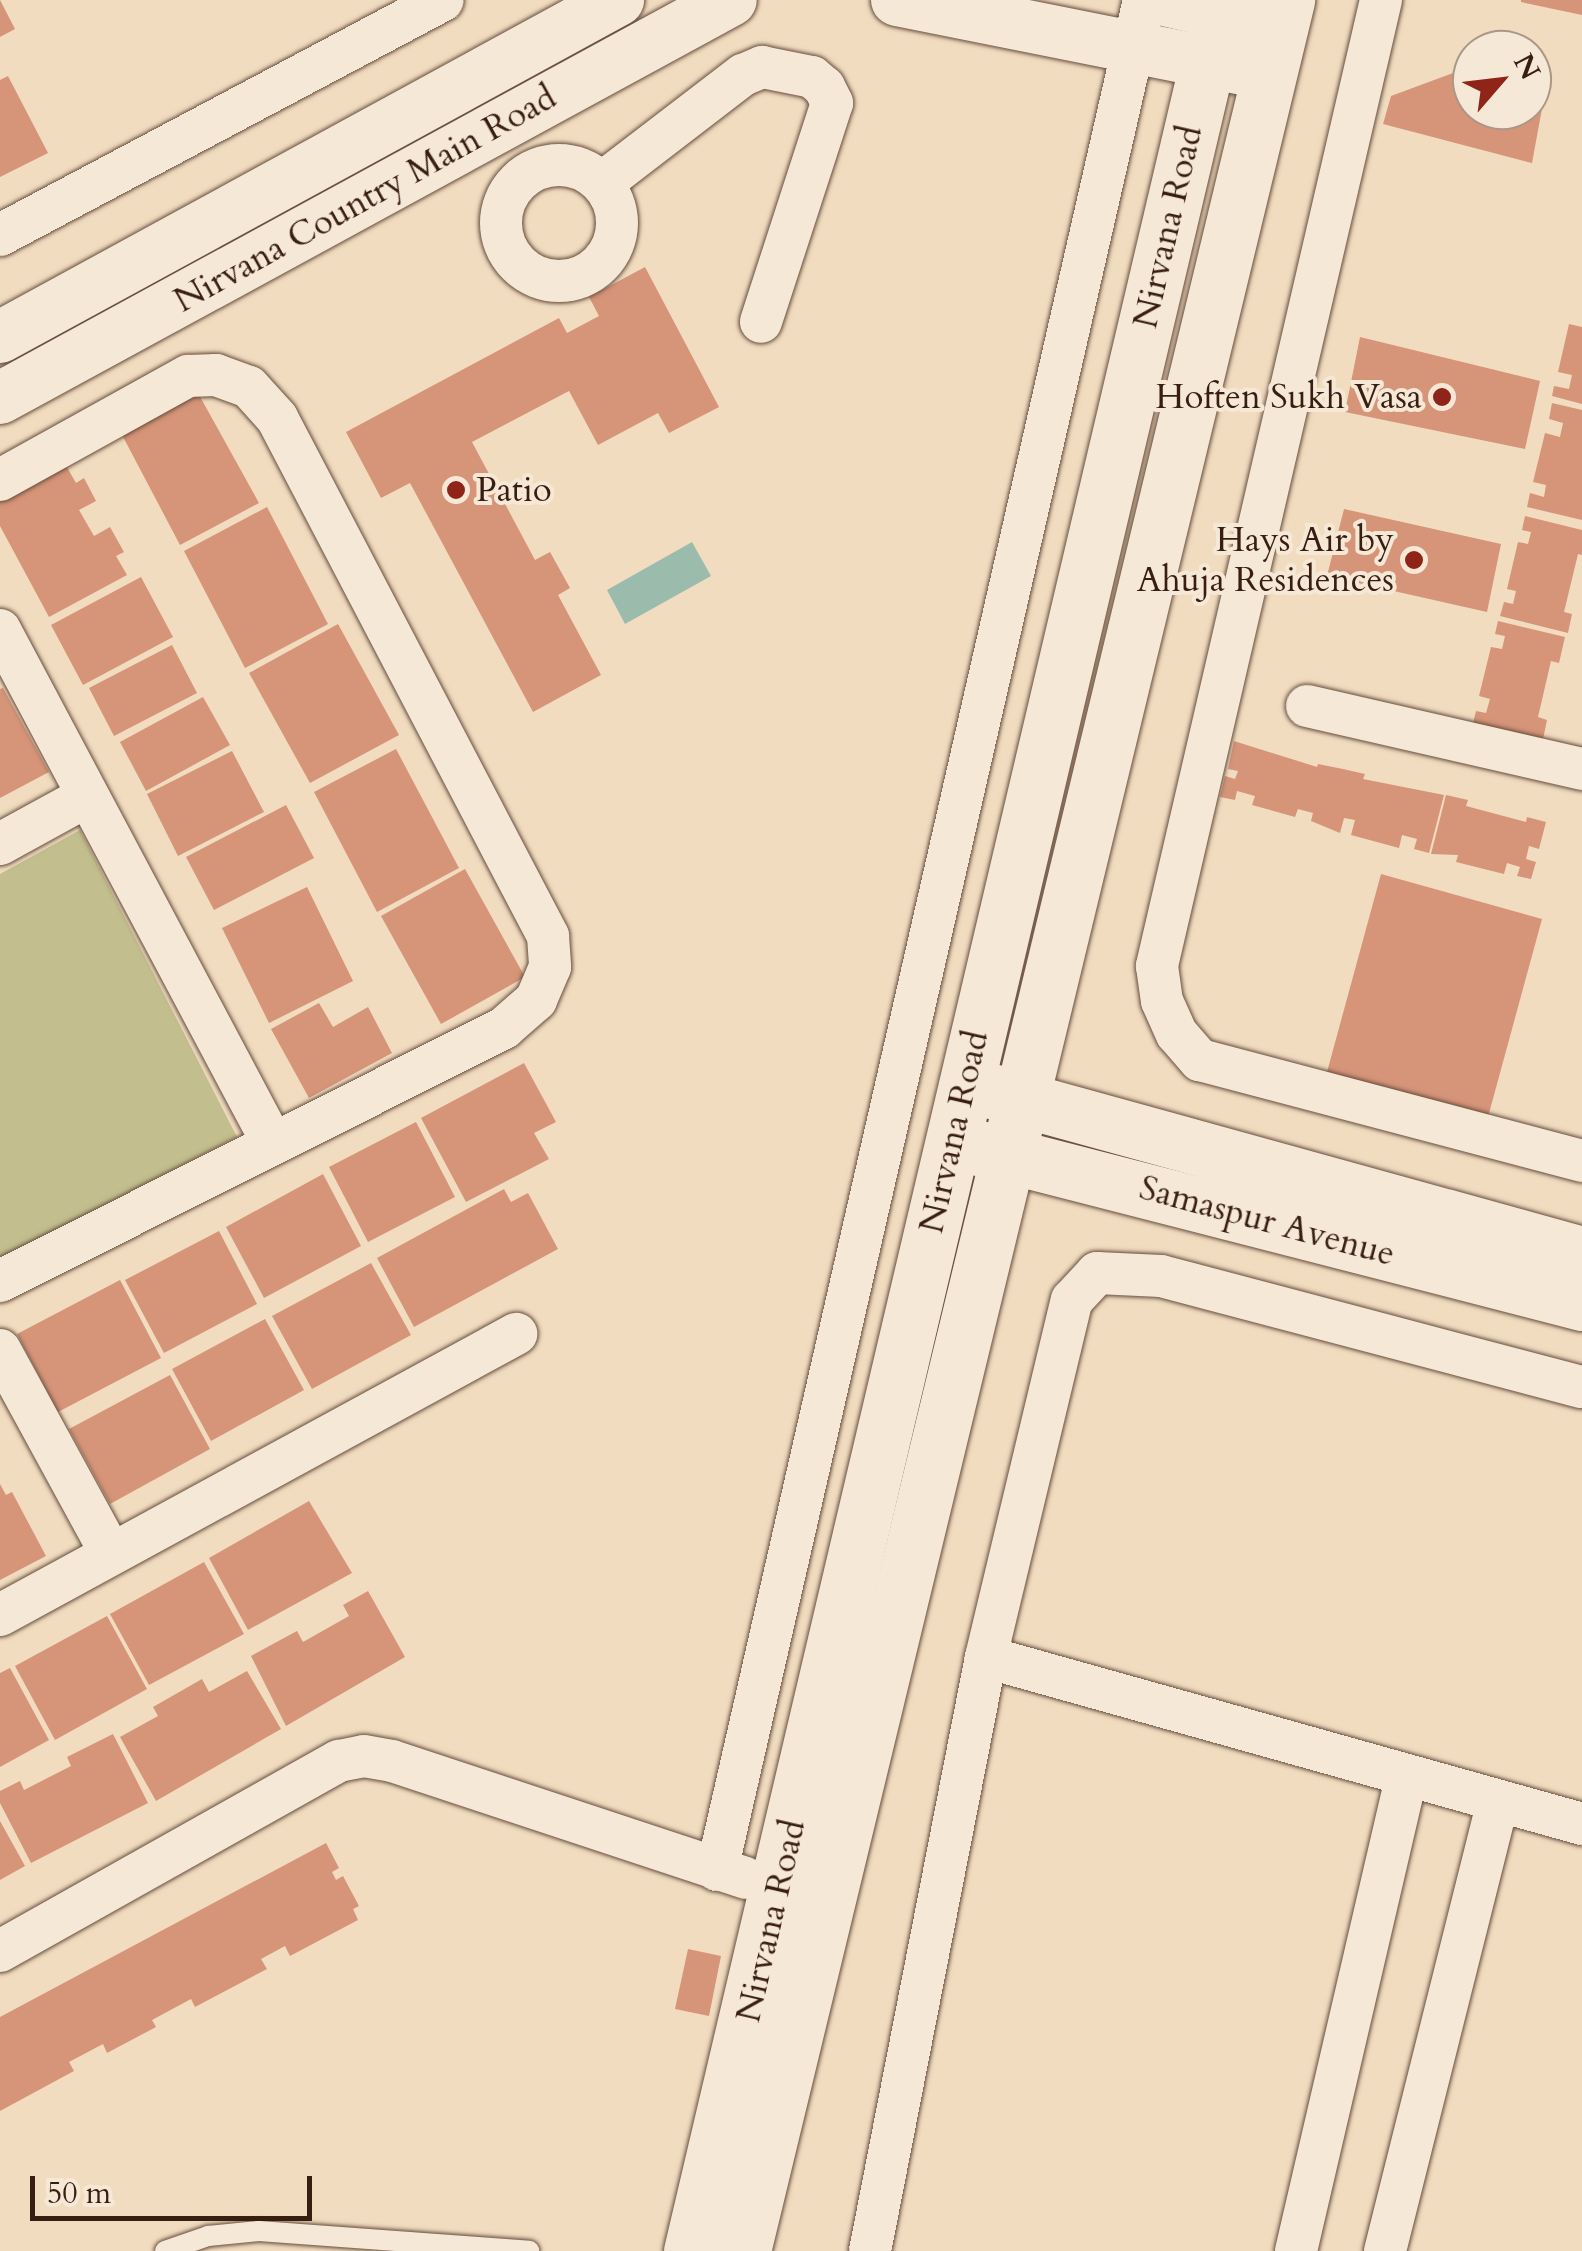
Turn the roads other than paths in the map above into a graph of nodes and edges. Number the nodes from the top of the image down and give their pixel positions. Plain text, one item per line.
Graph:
1 (443, 0) edge
2 (618, 0) edge
3 (731, 0) edge
4 (898, 0) edge
5 (1144, 0) edge
6 (1164, 0) edge
7 (1381, 0) edge
8 (1216, 25) edge
9 (1278, 34) edge
10 (1136, 51) junction
11 (507, 122) junction
12 (530, 178) junction
13 (602, 183) junction
14 (0, 235) edge
15 (761, 322) dead end
16 (0, 337) edge
17 (0, 398) edge
18 (0, 480) edge
19 (0, 630) edge
20 (1307, 706) dead end
21 (1582, 770) edge
22 (86, 797) junction
23 (0, 844) edge
24 (965, 1084) junction
25 (1021, 1098) junction
26 (272, 1142) junction
27 (952, 1142) junction
28 (1010, 1154) junction
29 (1582, 1161) edge
30 (1582, 1254) edge
31 (0, 1281) edge
32 (1582, 1303) edge
33 (516, 1334) dead end
34 (0, 1350) edge
35 (1582, 1386) edge
36 (111, 1554) junction
37 (0, 1614) edge
38 (986, 1658) junction
39 (1406, 1777) junction
40 (1498, 1801) junction
41 (1582, 1824) edge
42 (717, 1870) junction
43 (804, 1894) junction
44 (0, 1951) edge
45 (165, 2251) edge
46 (529, 2251) edge
47 (691, 2251) edge
48 (744, 2251) edge
49 (870, 2251) edge
50 (1296, 2251) edge
51 (1385, 2251) edge

1 - 14 street
2 - 16 street, Nirvana Country Main Road
3 - 11 street, Nirvana Country Main Road
4 - 10 street
5 - 10 street
6 - 8 street
7 - 29 street
8 - 9 street
8 - 10 street
8 - 24 main road, Nirvana Road
9 - 25 main road, Nirvana Road
10 - 42 street
11 - 12 street
11 - 17 street, Nirvana Country Main Road
12 - 13 street
12 - 13 street
13 - 15 street
18 - 26 street
19 - 22 street
20 - 21 street
22 - 23 street
22 - 26 street
24 - 25 main road, Samaspur Avenue
24 - 27 main road, Nirvana Road
25 - 28 main road, Nirvana Road
25 - 30 main road, Samaspur Avenue
26 - 31 street
27 - 28 main road, Samaspur Avenue
27 - 43 main road, Nirvana Road
28 - 32 main road, Samaspur Avenue
28 - 43 main road, Nirvana Road
33 - 36 street
34 - 36 street
35 - 38 street
36 - 37 street
38 - 39 street
38 - 49 street
39 - 40 street
39 - 50 street
40 - 41 street
40 - 51 street
42 - 43 street
42 - 44 street
43 - 47 main road, Nirvana Road
43 - 48 main road, Nirvana Road
45 - 46 lane

